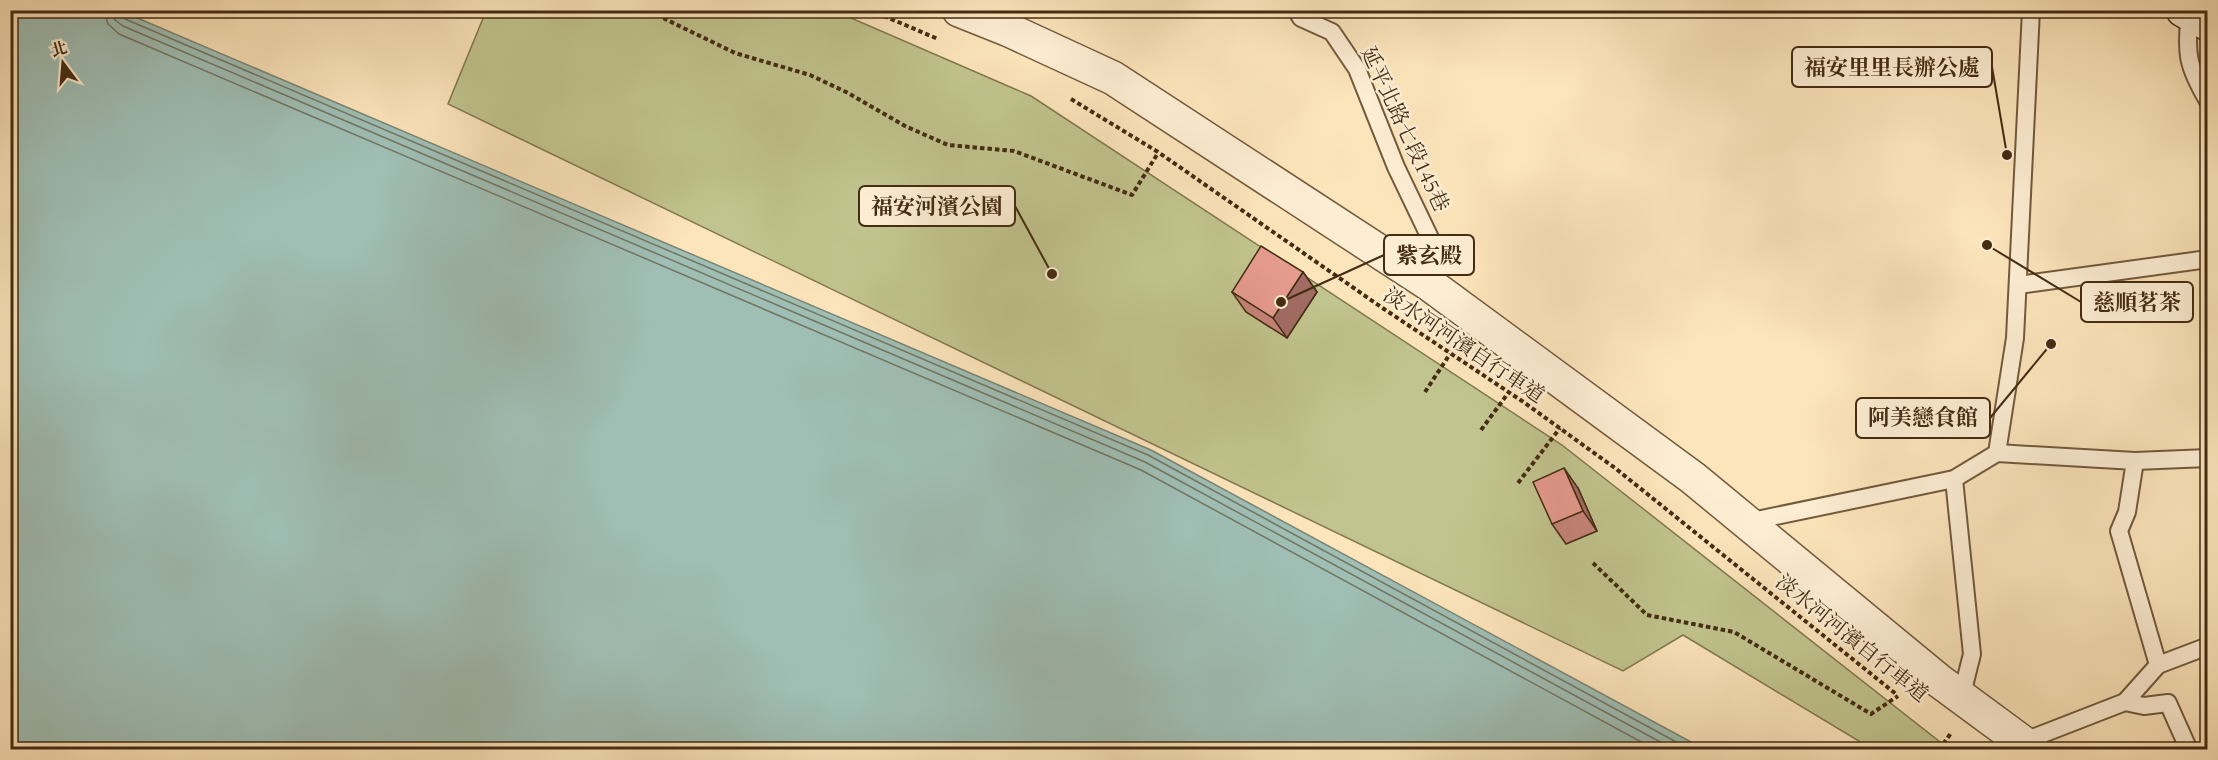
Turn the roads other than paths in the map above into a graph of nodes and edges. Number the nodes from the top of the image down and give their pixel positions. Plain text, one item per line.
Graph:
1 (959, 10) edge
2 (1296, 10) edge
3 (2031, 10) edge
4 (2194, 16) edge
5 (2208, 101) edge
6 (2208, 259) edge
7 (1429, 284) junction
8 (2018, 285) junction
9 (1997, 453) junction
10 (2208, 458) edge
11 (2135, 461) junction
12 (1954, 479) junction
13 (1747, 522) junction
14 (2208, 646) edge
15 (2158, 665) junction
16 (1961, 698) junction
17 (2126, 702) junction
18 (2027, 746) edge
19 (2189, 750) edge

1 - 7 street
2 - 7 lane, 延平北路七段145巷
3 - 8 lane
4 - 5 lane
6 - 8 lane
7 - 13 street
8 - 9 lane
9 - 11 lane
9 - 12 lane
10 - 11 lane
11 - 15 lane
12 - 13 lane
12 - 16 lane
13 - 16 street
14 - 15 lane
15 - 17 lane
16 - 18 street
17 - 18 lane
17 - 19 lane

